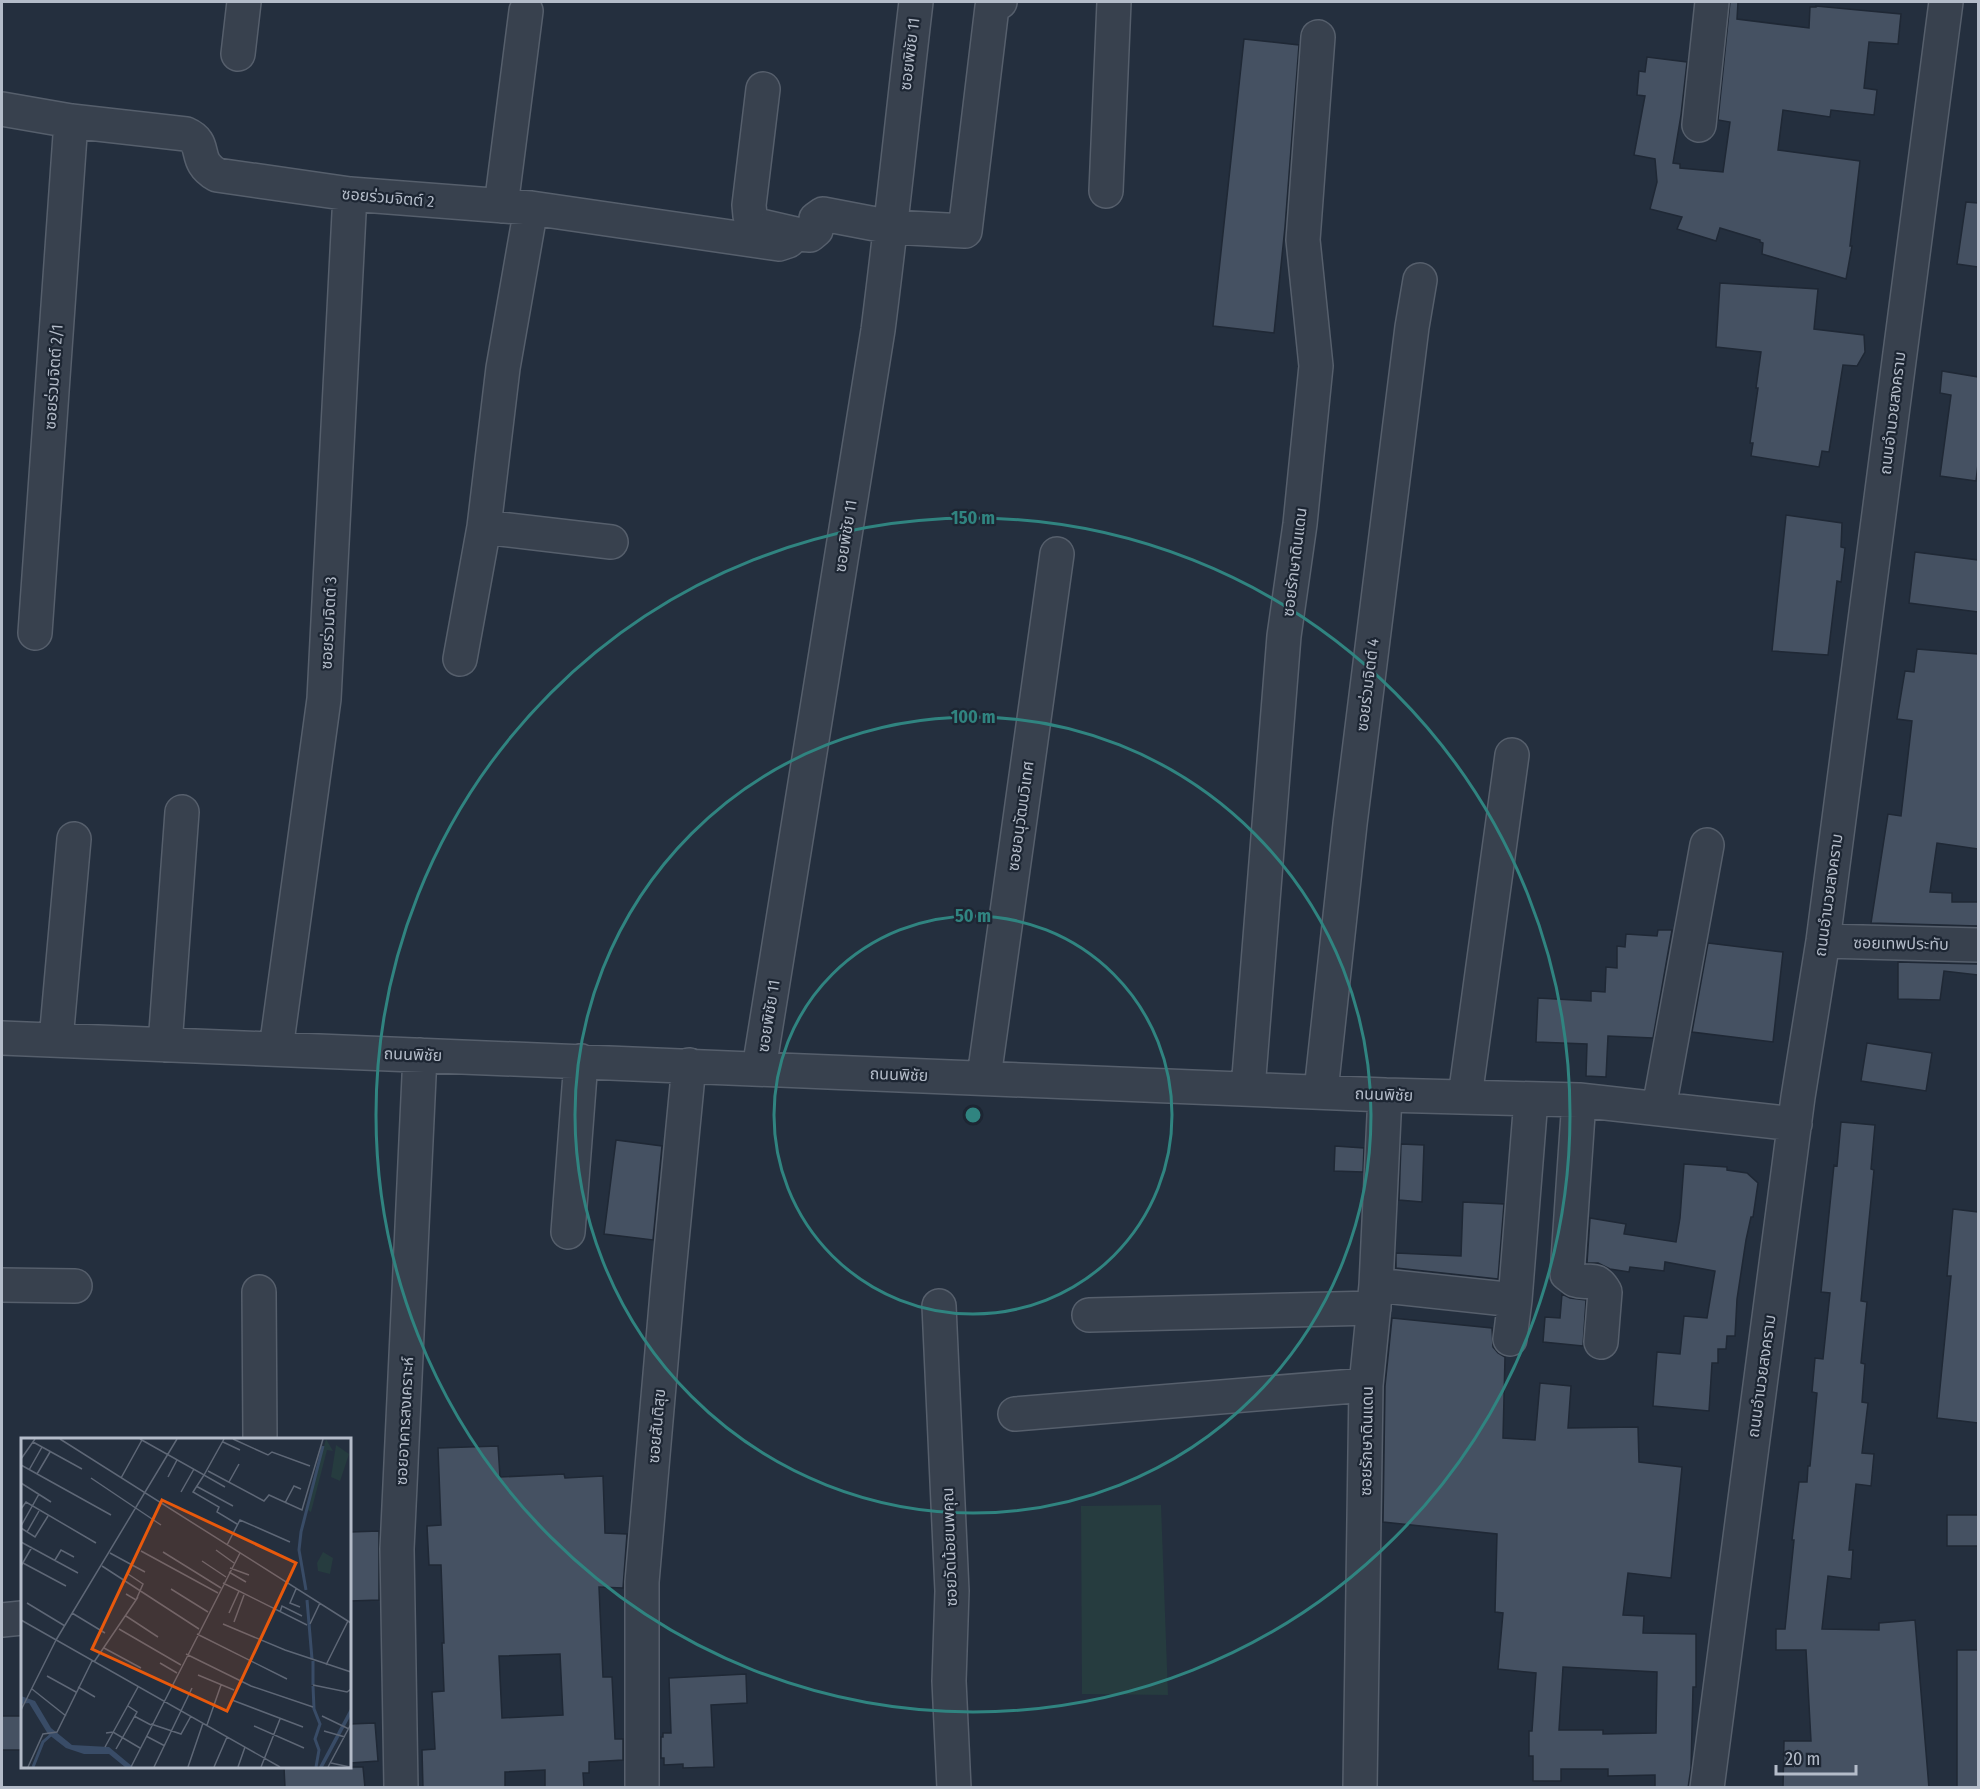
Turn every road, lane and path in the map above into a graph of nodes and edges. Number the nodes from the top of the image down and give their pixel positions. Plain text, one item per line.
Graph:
1 (244, 2) edge
2 (916, 2) edge
3 (1000, 2) edge
4 (1114, 2) edge
5 (1712, 2) edge
6 (1946, 2) edge
7 (526, 11) dead end
8 (1318, 37) dead end
9 (238, 54) dead end
10 (764, 89) dead end
11 (2, 109) edge
12 (71, 121) junction
13 (1699, 125) dead end
14 (1106, 191) dead end
15 (350, 194) junction
16 (516, 207) junction
17 (891, 227) junction
18 (796, 234) junction
19 (1420, 280) dead end
20 (484, 527) junction
21 (610, 542) dead end
22 (1057, 554) dead end
23 (35, 633) dead end
24 (460, 659) dead end
25 (1512, 755) dead end
26 (182, 812) dead end
27 (74, 839) dead end
28 (1707, 845) dead end
29 (1823, 941) junction
30 (1978, 945) edge
31 (2, 1038) edge
32 (56, 1040) junction
33 (165, 1045) junction
34 (276, 1049) junction
35 (420, 1055) junction
36 (581, 1061) junction
37 (689, 1065) junction
38 (759, 1068) junction
39 (984, 1077) junction
40 (1248, 1089) junction
41 (1321, 1091) junction
42 (1385, 1095) junction
43 (1465, 1097) junction
44 (1531, 1099) junction
45 (1579, 1100) junction
46 (1659, 1107) junction
47 (1795, 1124) junction
48 (568, 1232) dead end
49 (2, 1285) edge
50 (75, 1286) dead end
51 (259, 1292) dead end
52 (1375, 1296) junction
53 (1515, 1300) junction
54 (939, 1306) dead end
55 (1089, 1316) dead end
56 (1510, 1339) dead end
57 (1601, 1342) dead end
58 (1366, 1385) junction
59 (1015, 1414) dead end
60 (260, 1438) edge
61 (21, 1618) edge
62 (2, 1620) edge
63 (401, 1788) edge
64 (642, 1788) edge
65 (954, 1788) edge
66 (1360, 1788) edge
67 (1707, 1788) edge

1 - 9 street
2 - 17 street, ซอยพิชัย 11
3 - 17 street
4 - 14 street
5 - 13 street
6 - 29 street, ถนนอำนวยสงคราม
7 - 16 street
8 - 40 street, ซอยรักษาดินแดน
10 - 18 street
11 - 12 street, ซอยร่วมจิตต์ 2
12 - 15 street, ซอยร่วมจิตต์ 2
12 - 23 street, ซอยร่วมจิตต์ 2/1
15 - 16 street, ซอยร่วมจิตต์ 2
15 - 34 street, ซอยร่วมจิตต์ 3
16 - 18 street, ซอยร่วมจิตต์ 2
16 - 20 street
17 - 18 street, ซอยร่วมจิตต์ 2
17 - 38 street, ซอยพิชัย 11
19 - 41 street, ซอยร่วมจิตต์ 4
20 - 21 street
20 - 24 street
22 - 39 street, ซอยอนุวัฒนวิเทศ
25 - 43 street
26 - 33 street
27 - 32 street
28 - 46 street
29 - 30 street, ซอยเทพประทับ
29 - 47 street, ถนนอำนวยสงคราม
31 - 32 street, ถนนพิชัย
32 - 33 street, ถนนพิชัย
33 - 34 street, ถนนพิชัย
34 - 35 street, ถนนพิชัย
35 - 36 street, ถนนพิชัย
35 - 63 street, ซอยอาคารสงเคราะห์
36 - 37 street, ถนนพิชัย
36 - 48 street
37 - 38 street, ถนนพิชัย
37 - 64 street, ซอยสันติสุข
38 - 39 street, ถนนพิชัย
39 - 40 street, ถนนพิชัย
40 - 41 street, ถนนพิชัย
41 - 42 street, ถนนพิชัย
42 - 43 street, ถนนพิชัย
42 - 52 street, ซอยรักษาดินแดน
43 - 44 street, ถนนพิชัย
44 - 45 street, ถนนพิชัย
44 - 53 street
45 - 46 street, ถนนพิชัย
45 - 57 street
46 - 47 street, ถนนพิชัย
47 - 67 street, ถนนอำนวยสงคราม
49 - 50 street
51 - 60 street
52 - 53 street
52 - 55 street
52 - 58 street, ซอยรักษาดินแดน
53 - 56 street
54 - 65 street, ซอยวัดน้อยนพคุณ
58 - 59 street
58 - 66 street, ซอยรักษาดินแดน
61 - 62 street

